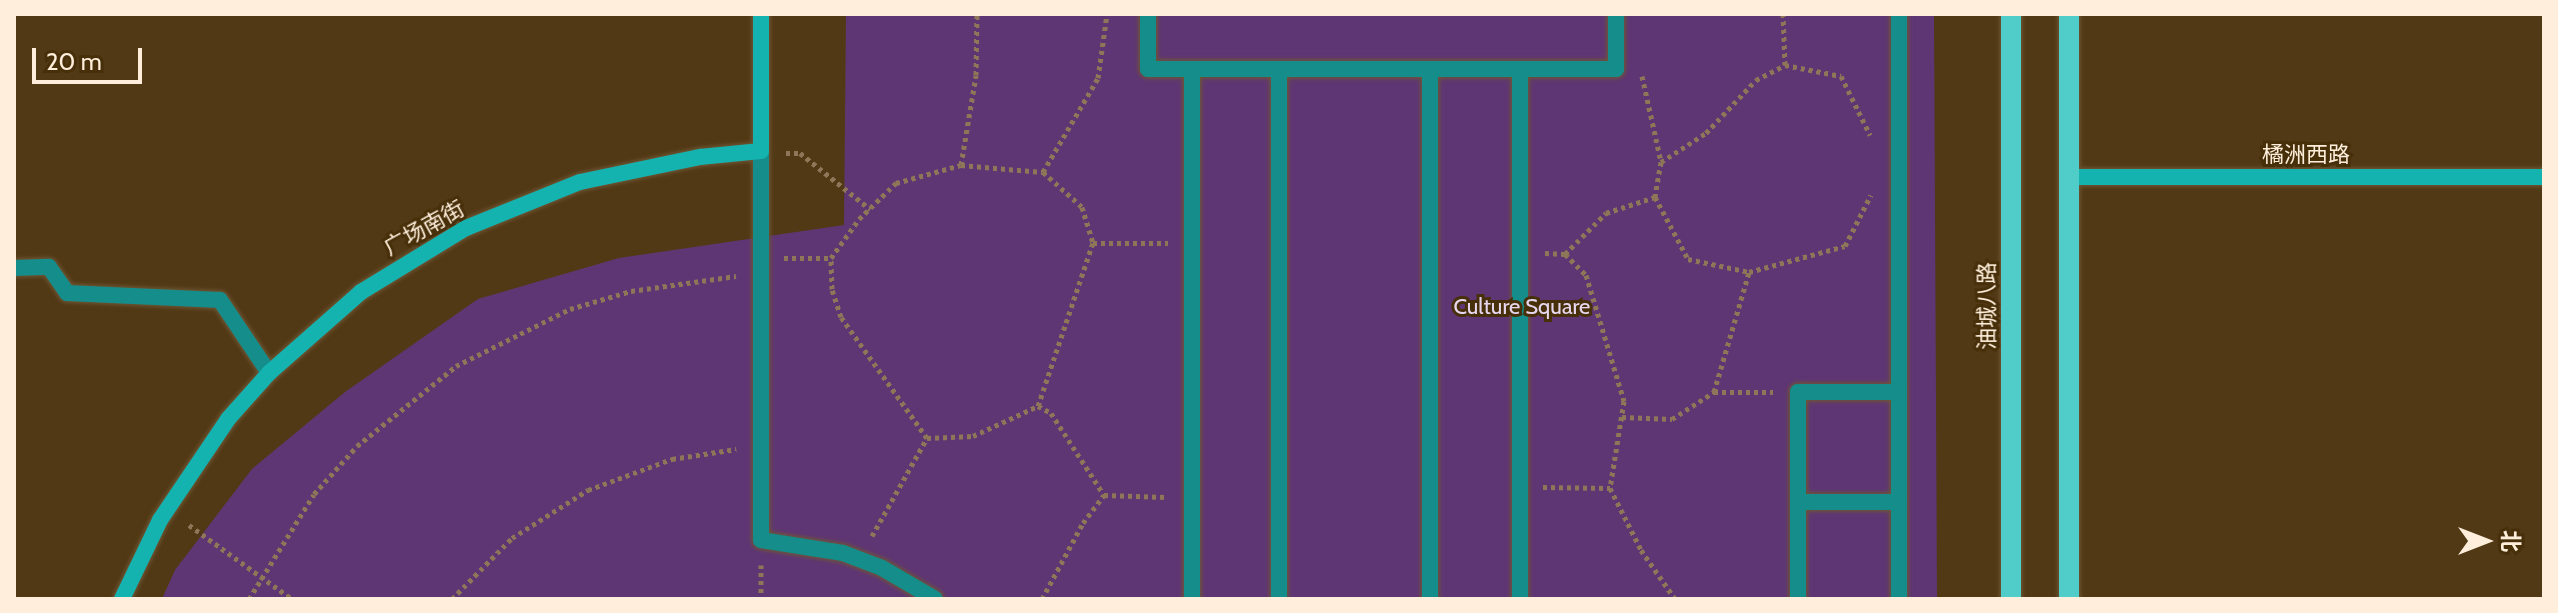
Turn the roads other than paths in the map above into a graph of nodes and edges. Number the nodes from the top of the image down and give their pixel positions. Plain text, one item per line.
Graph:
1 (761, 14) edge
2 (1148, 14) edge
3 (1616, 14) edge
4 (1899, 14) edge
5 (2011, 14) edge
6 (2069, 14) edge
7 (1192, 69) junction
8 (1279, 69) junction
9 (1430, 69) junction
10 (1520, 69) junction
11 (761, 151) junction
12 (2069, 177) junction
13 (2544, 177) edge
14 (14, 268) edge
15 (269, 373) junction
16 (1899, 392) junction
17 (1798, 502) junction
18 (1899, 502) junction
19 (122, 599) edge
20 (935, 599) edge
21 (1192, 599) edge
22 (1279, 599) edge
23 (1430, 599) edge
24 (1520, 599) edge
25 (1798, 599) edge
26 (1899, 599) edge
27 (2011, 599) edge
28 (2069, 599) edge

1 - 11 street
2 - 7 street
3 - 10 street
4 - 16 street
5 - 27 main road, 油城八路
6 - 12 main road
7 - 8 street
7 - 21 street
8 - 9 street
8 - 22 street
9 - 10 street
9 - 23 street
10 - 24 street
11 - 15 street, 广场南街
11 - 20 street
12 - 13 street, 橘洲西路
12 - 28 main road
14 - 15 street
15 - 19 street, 广场南街
16 - 17 street
16 - 18 street
17 - 18 street
17 - 25 street
18 - 26 street

